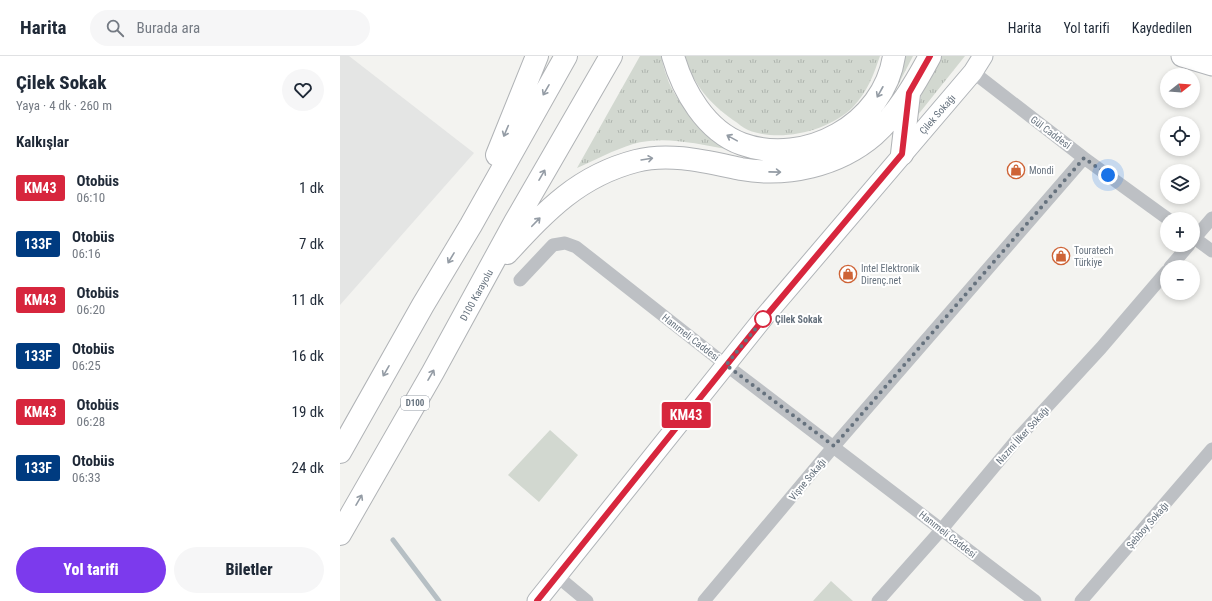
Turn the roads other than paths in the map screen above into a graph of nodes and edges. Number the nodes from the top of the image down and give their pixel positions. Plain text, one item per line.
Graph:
1 (538, 56) edge
2 (566, 56) edge
3 (611, 56) edge
4 (673, 56) edge
5 (894, 56) edge
6 (930, 56) edge
7 (983, 56) edge
8 (1182, 56) edge
9 (1210, 61) edge
10 (973, 72) junction
11 (909, 93) junction
12 (902, 154) junction
13 (1084, 158) junction
14 (1160, 213) edge
15 (1212, 218) edge
16 (471, 225) junction
17 (1200, 231) edge
18 (1200, 244) edge
19 (1212, 251) edge
20 (1182, 252) edge
21 (1176, 260) edge
22 (490, 271) junction
23 (1160, 279) edge
24 (520, 280) dead end
25 (726, 365) junction
26 (834, 446) junction
27 (1212, 449) edge
28 (340, 452) edge
29 (942, 529) junction
30 (340, 534) edge
31 (557, 576) junction
32 (537, 601) edge
33 (587, 601) edge
34 (704, 601) edge
35 (878, 601) edge
36 (1035, 601) edge
37 (1081, 601) edge

1 -> 16 highway
2 -> 16 highway
22 -> 3 highway, D100 Karayolu / D100
5 -> 4 highway
6 - 11 highway
7 - 10 main road, Çilek Sokağı
8 - 9 main road
10 - 12 main road, Çilek Sokağı
10 - 13 street, Gül Caddesi
11 - 12 highway
22 -> 11 highway
12 - 25 main road, Çilek Sokağı
13 - 14 street, Gül Caddesi
13 - 26 street, Vişne Sokağı
15 - 17 street
16 -> 28 highway
18 - 19 street
20 - 21 street
30 -> 22 highway, D100 Karayolu / D100
23 - 29 street, Nazmi İlker Sokağı
24 - 25 street, Hanımeli Caddesi
25 - 26 street, Hanımeli Caddesi
25 - 31 main road, Çilek Sokağı
26 - 29 street, Hanımeli Caddesi
26 - 34 street, Vişne Sokağı
27 - 37 street, Şebboy Sokağı
29 - 35 street, Nazmi İlker Sokağı
29 - 36 street, Hanımeli Caddesi
31 - 32 main road, Çilek Sokağı
31 - 33 street

